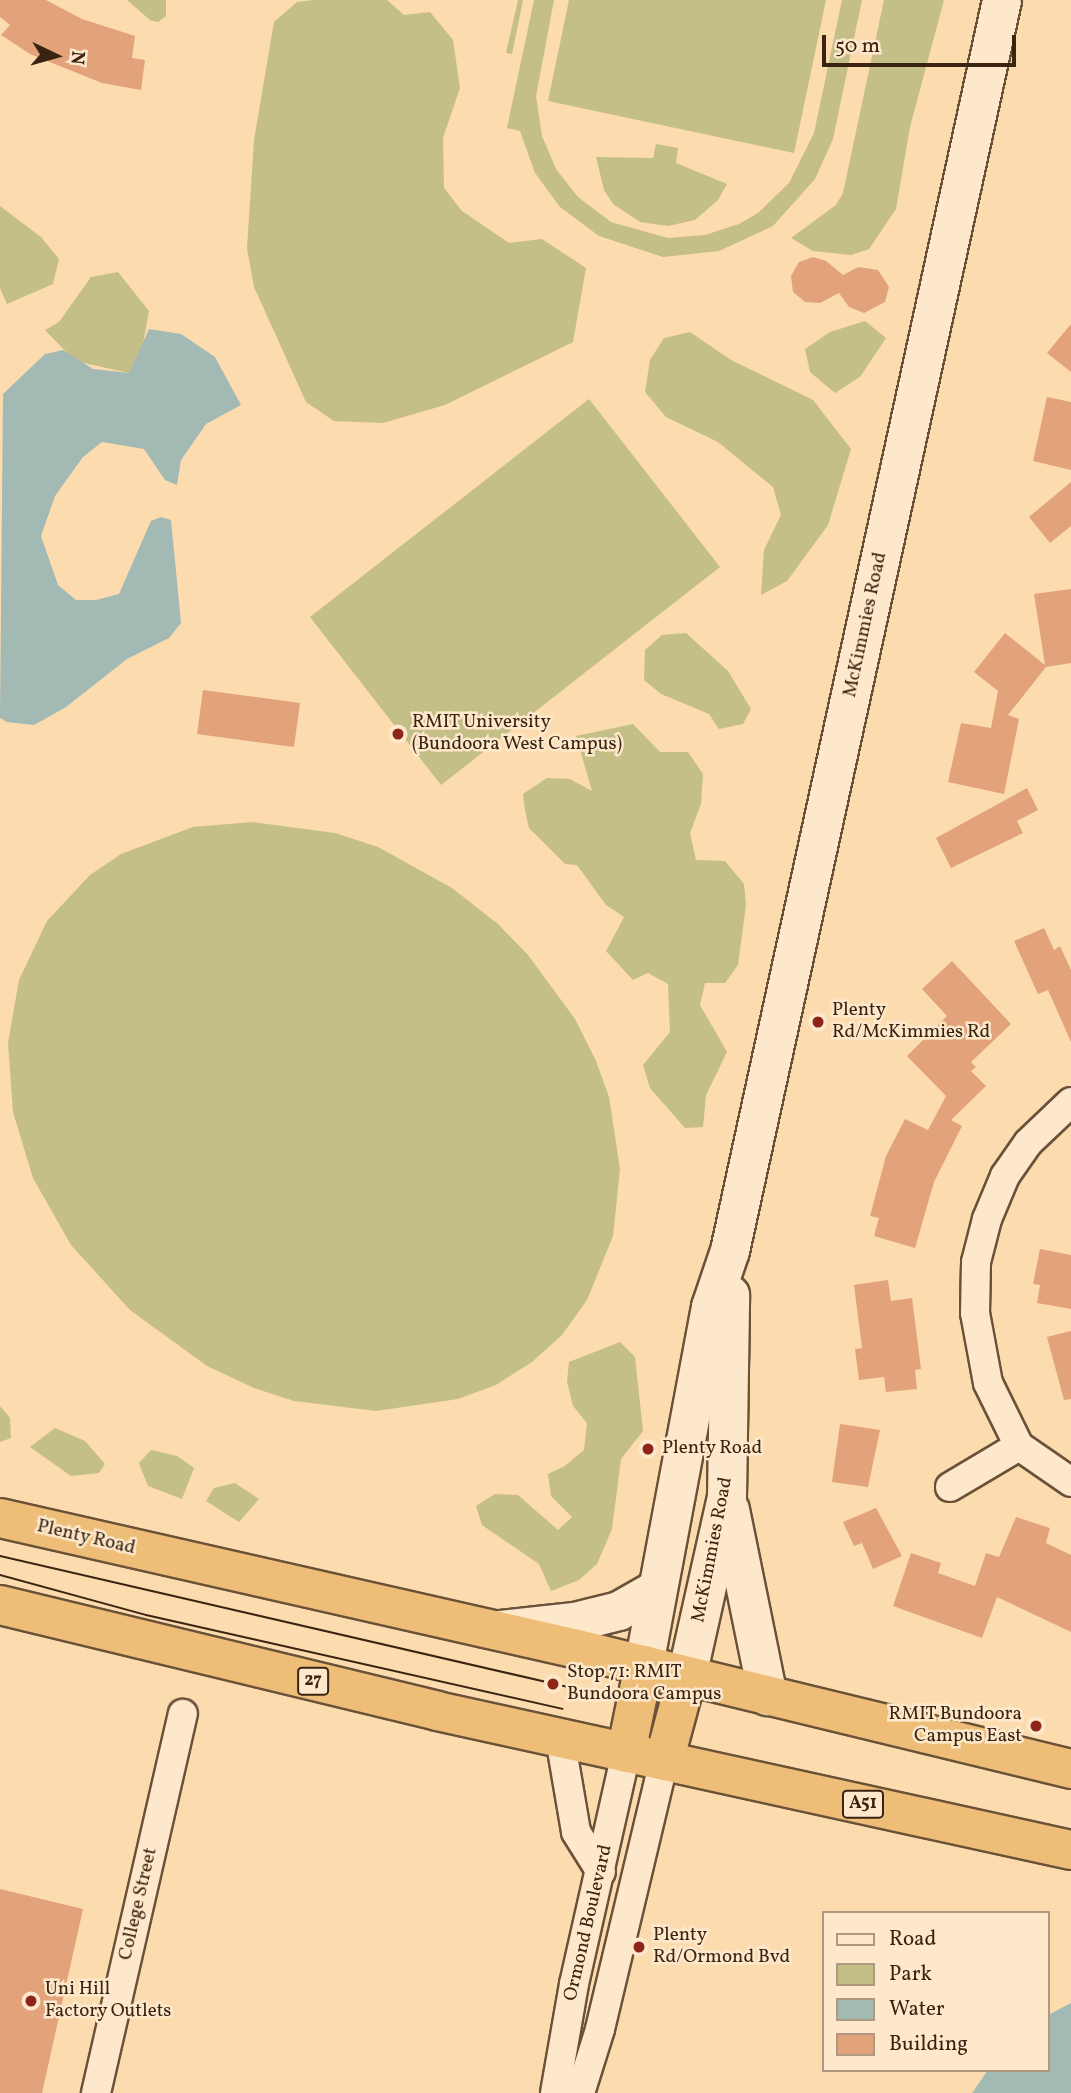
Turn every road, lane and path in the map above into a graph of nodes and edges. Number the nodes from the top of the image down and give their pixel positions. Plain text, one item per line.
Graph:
1 (1002, 0) edge
2 (1071, 1102) edge
3 (730, 1251) junction
4 (1019, 1446) junction
5 (1071, 1482) edge
6 (950, 1487) dead end
7 (727, 1497) junction
8 (0, 1518) edge
9 (656, 1590) junction
10 (0, 1605) edge
11 (492, 1630) junction
12 (644, 1665) junction
13 (687, 1676) junction
14 (768, 1696) junction
15 (183, 1714) dead end
16 (560, 1738) junction
17 (626, 1753) junction
18 (664, 1761) junction
19 (1071, 1769) edge
20 (1071, 1850) edge
21 (601, 1872) junction
22 (96, 2093) edge
23 (555, 2093) edge
24 (580, 2093) edge

1 - 3 main road, McKimmies Road
2 - 4 street
3 - 7 main road, McKimmies Road
3 - 9 main road, McKimmies Road
4 - 5 street
4 - 6 street
7 - 13 main road, McKimmies Road
7 - 14 main road
8 - 11 highway, Plenty Road
9 - 11 main road
9 - 12 main road, McKimmies Road
10 - 16 highway, 27
11 - 12 highway, Plenty Road
12 - 13 highway, Plenty Road
12 - 17 highway, McKimmies Road
13 - 14 highway, Plenty Road
13 - 18 highway, McKimmies Road
14 - 19 highway, Plenty Road
15 - 22 street, College Street
16 - 17 highway, 27
16 - 21 street
17 - 18 highway, 27
17 - 21 street, Ormond Boulevard
18 - 20 highway, A51
18 - 24 street, Ormond Boulevard
21 - 23 street, Ormond Boulevard

